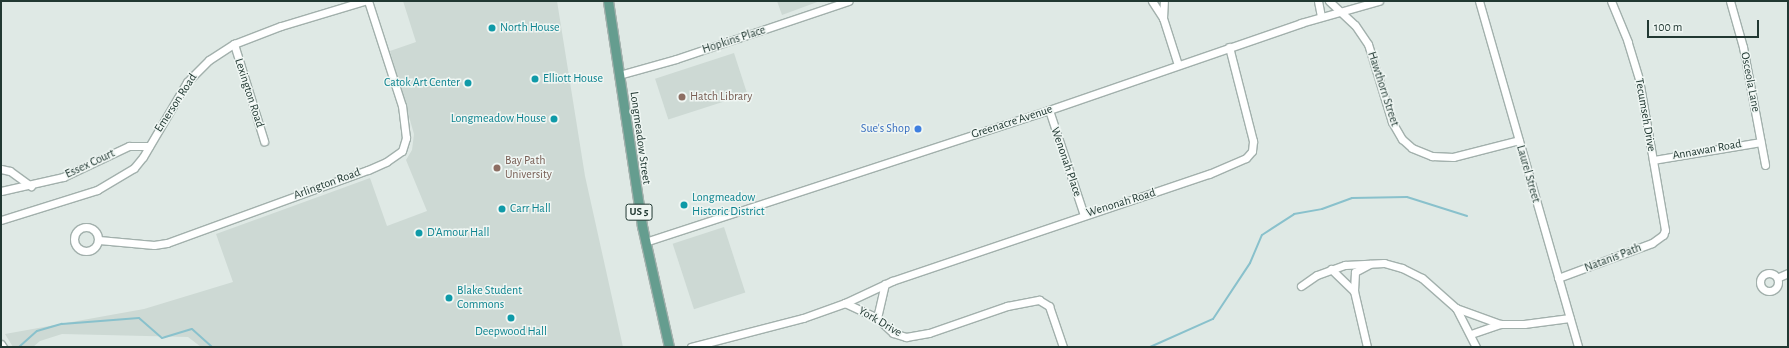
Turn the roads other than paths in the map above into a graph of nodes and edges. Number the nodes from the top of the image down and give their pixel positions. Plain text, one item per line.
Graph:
1 (364, 1) edge
2 (368, 1) edge
3 (608, 1) edge
4 (848, 1) edge
5 (1152, 1) edge
6 (1164, 1) edge
7 (1318, 1) edge
8 (1329, 1) edge
9 (1379, 1) edge
10 (1479, 1) edge
11 (1611, 1) edge
12 (1730, 1) edge
13 (1338, 11) junction
14 (1321, 17) junction
15 (1163, 18) junction
16 (234, 44) junction
17 (1229, 48) junction
18 (1178, 65) junction
19 (619, 75) junction
20 (1049, 110) junction
21 (1519, 140) junction
22 (264, 142) dead end
23 (1761, 142) junction
24 (149, 146) junction
25 (1653, 160) junction
26 (1765, 165) dead end
27 (1, 169) edge
28 (31, 186) junction
29 (1, 191) edge
30 (1084, 215) junction
31 (1, 220) edge
32 (1664, 232) joint
33 (99, 240) dead end
34 (645, 242) junction
35 (1377, 263) junction
36 (1331, 270) junction
37 (1788, 273) edge
38 (1778, 277) dead end
39 (1558, 278) junction
40 (885, 284) junction
41 (1301, 286) dead end
42 (1354, 291) junction
43 (845, 302) junction
44 (1456, 308) junction
45 (877, 318) junction
46 (1570, 318) junction
47 (1500, 324) junction
48 (1471, 334) junction
49 (1, 344) edge
50 (3, 347) edge
51 (669, 347) edge
52 (691, 347) edge
53 (1062, 347) edge
54 (1367, 347) edge
55 (1476, 347) edge
56 (1578, 347) edge

1 - 16 street, Emerson Road
2 - 33 street, Arlington Road
3 - 19 main road, Longmeadow Street / US 5
4 - 19 street, Hopkins Place
5 - 15 street
6 - 15 street
7 - 14 street
8 - 13 street, Hawthorn Street
9 - 13 street, Greenacre Avenue
10 - 21 street, Laurel Street
11 - 25 street, Tecumseh Drive
12 - 23 street, Osceola Lane
13 - 14 street, Greenacre Avenue
13 - 21 street, Hawthorn Street
14 - 17 street, Greenacre Avenue
15 - 18 street
16 - 22 street, Lexington Road
16 - 24 street, Emerson Road
17 - 18 street, Greenacre Avenue
17 - 30 street, Wenonah Road
18 - 20 street, Greenacre Avenue
19 - 34 main road, Longmeadow Street / US 5
20 - 30 street, Wenonah Place
20 - 34 street, Greenacre Avenue
21 - 39 street, Laurel Street
23 - 25 street, Annawan Road
23 - 26 street, Osceola Lane
24 - 28 street, Essex Court
24 - 31 street, Emerson Road
25 - 32 street, Tecumseh Drive
27 - 28 street
28 - 29 street, Essex Court
30 - 40 street, Wenonah Road
32 - 39 street, Natanis Path
34 - 51 main road, Longmeadow Street / US 5
35 - 36 street
35 - 42 street
35 - 44 street
36 - 41 street
36 - 42 street
37 - 38 street
39 - 46 street, Laurel Street
40 - 43 street, Wenonah Road
40 - 45 street
42 - 54 street
43 - 45 street, York Drive
43 - 52 street, York Drive
44 - 47 street
44 - 48 street
45 - 53 street, York Drive
46 - 47 street
46 - 56 street, Laurel Street
47 - 48 street
48 - 55 street
49 - 50 street

